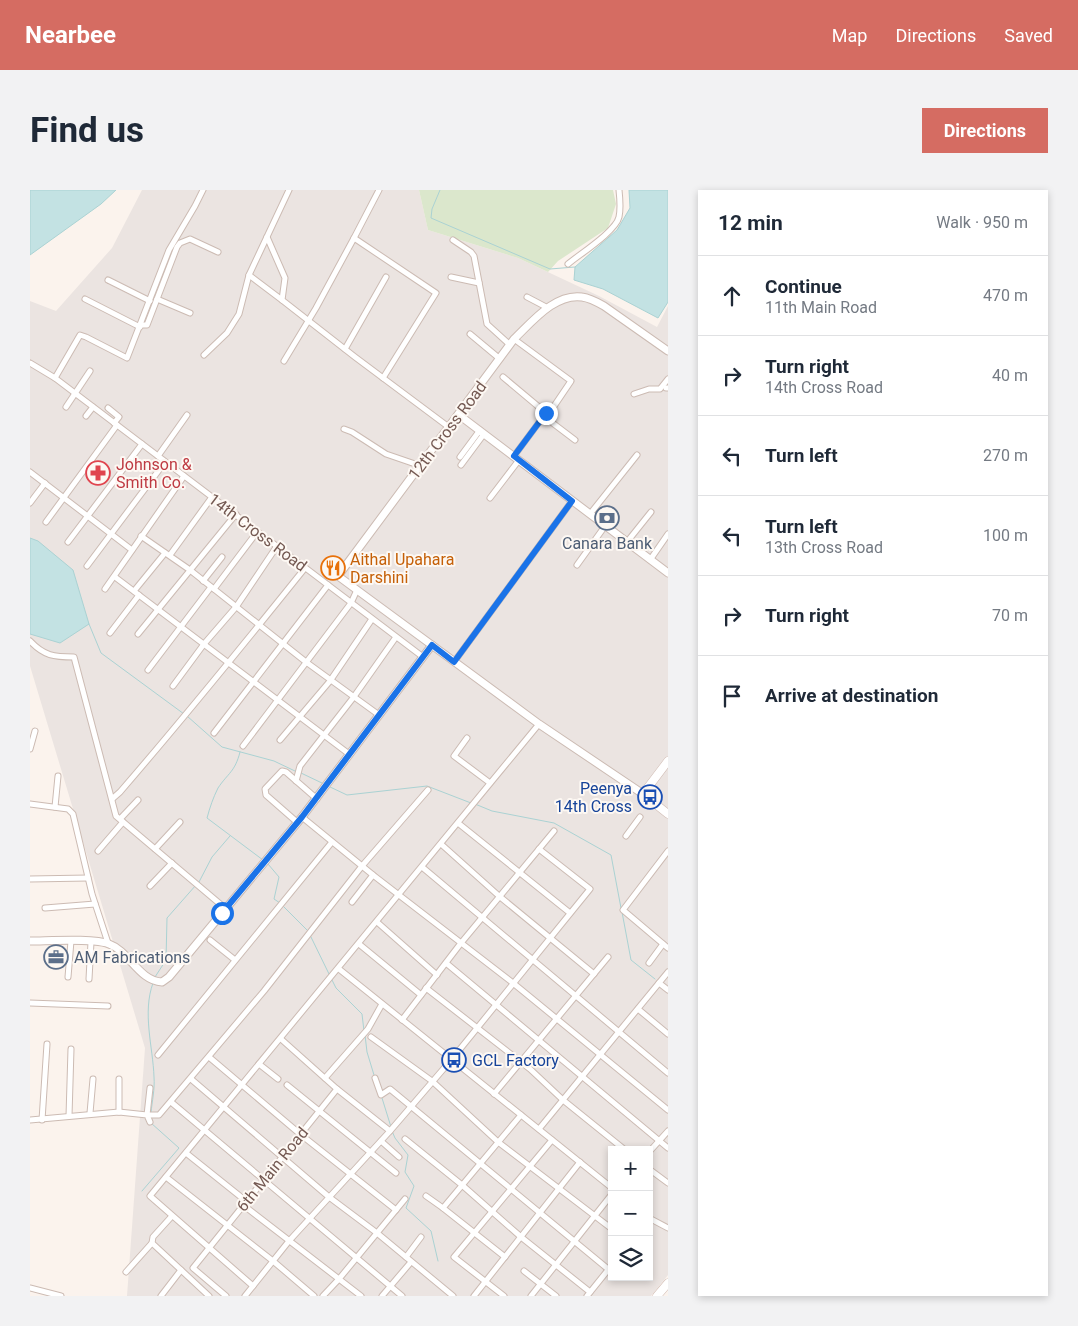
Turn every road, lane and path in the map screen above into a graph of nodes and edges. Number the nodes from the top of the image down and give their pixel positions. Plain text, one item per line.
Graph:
1 (203, 190) edge
2 (289, 190) edge
3 (379, 190) edge
4 (619, 190) edge
5 (268, 236) junction
6 (354, 238) junction
7 (453, 240) dead end
8 (218, 252) dead end
9 (568, 264) dead end
10 (249, 275) junction
11 (451, 276) dead end
12 (386, 277) dead end
13 (108, 280) dead end
14 (479, 283) junction
15 (527, 297) dead end
16 (86, 299) dead end
17 (157, 299) junction
18 (282, 300) junction
19 (150, 301) junction
20 (548, 308) junction
21 (190, 313) dead end
22 (308, 320) junction
23 (140, 326) junction
24 (470, 334) dead end
25 (512, 342) junction
26 (345, 349) junction
27 (668, 351) edge
28 (204, 355) dead end
29 (500, 359) junction
30 (284, 361) dead end
31 (30, 363) edge
32 (90, 371) dead end
33 (503, 377) dead end
34 (55, 378) junction
35 (383, 378) junction
36 (668, 378) edge
37 (75, 393) junction
38 (634, 394) dead end
39 (66, 407) dead end
40 (93, 407) junction
41 (108, 408) dead end
42 (187, 415) dead end
43 (460, 415) junction
44 (86, 416) dead end
45 (116, 424) junction
46 (450, 428) junction
47 (344, 429) dead end
48 (482, 432) junction
49 (575, 440) dead end
50 (142, 444) junction
51 (637, 455) dead end
52 (158, 456) junction
53 (460, 457) dead end
54 (517, 458) junction
55 (165, 462) junction
56 (461, 465) dead end
57 (421, 466) junction
58 (30, 472) edge
59 (184, 476) junction
60 (45, 483) junction
61 (64, 497) junction
62 (212, 497) junction
63 (490, 498) dead end
64 (572, 501) junction
65 (30, 503) edge
66 (651, 512) dead end
67 (236, 514) junction
68 (590, 514) junction
69 (88, 516) junction
70 (46, 522) dead end
71 (605, 526) junction
72 (257, 532) junction
73 (111, 534) junction
74 (668, 534) edge
75 (141, 536) junction
76 (68, 542) dead end
77 (627, 542) junction
78 (277, 546) junction
79 (132, 550) junction
80 (168, 554) junction
81 (222, 557) dead end
82 (650, 560) junction
83 (577, 565) dead end
84 (86, 566) dead end
85 (305, 568) junction
86 (190, 570) junction
87 (668, 573) edge
88 (115, 577) junction
89 (204, 581) junction
90 (328, 585) junction
91 (212, 588) junction
92 (105, 589) dead end
93 (357, 590) junction
94 (136, 593) junction
95 (351, 603) junction
96 (236, 607) junction
97 (158, 609) junction
98 (372, 619) junction
99 (259, 625) junction
100 (180, 626) junction
101 (110, 633) dead end
102 (138, 634) dead end
103 (396, 637) junction
104 (30, 641) edge
105 (204, 644) junction
106 (283, 644) junction
107 (432, 645) junction
108 (423, 657) junction
109 (227, 662) junction
110 (306, 662) junction
111 (454, 662) junction
112 (148, 670) dead end
113 (330, 681) junction
114 (254, 682) junction
115 (173, 686) dead end
116 (354, 698) junction
117 (278, 700) junction
118 (379, 715) junction
119 (300, 717) junction
120 (539, 724) junction
121 (35, 731) dead end
122 (214, 733) dead end
123 (324, 736) junction
124 (467, 738) dead end
125 (280, 740) dead end
126 (243, 746) dead end
127 (30, 748) edge
128 (349, 754) junction
129 (668, 761) edge
130 (58, 776) dead end
131 (296, 781) junction
132 (490, 783) junction
133 (428, 790) dead end
134 (643, 794) junction
135 (112, 799) junction
136 (317, 799) junction
137 (138, 800) dead end
138 (30, 804) edge
139 (55, 807) junction
140 (668, 814) edge
141 (640, 817) dead end
142 (300, 820) junction
143 (122, 821) junction
144 (180, 822) dead end
145 (458, 823) junction
146 (554, 831) dead end
147 (626, 836) dead end
148 (332, 842) junction
149 (441, 844) junction
150 (155, 849) junction
151 (538, 849) junction
152 (98, 851) dead end
153 (668, 851) edge
154 (172, 863) junction
155 (362, 866) junction
156 (422, 867) junction
157 (519, 872) junction
158 (373, 875) junction
159 (30, 878) edge
160 (88, 878) junction
161 (150, 886) dead end
162 (399, 896) junction
163 (499, 896) junction
164 (352, 902) dead end
165 (95, 904) junction
166 (45, 908) dead end
167 (226, 909) junction
168 (570, 913) junction
169 (482, 917) junction
170 (377, 922) junction
171 (550, 938) junction
172 (210, 940) dead end
173 (30, 941) edge
174 (71, 941) junction
175 (91, 942) junction
176 (108, 943) junction
177 (461, 943) junction
178 (359, 944) junction
179 (666, 946) edge
180 (608, 957) dead end
181 (533, 959) junction
182 (235, 960) junction
183 (446, 963) junction
184 (649, 963) dead end
185 (339, 969) junction
186 (668, 972) edge
187 (594, 974) junction
188 (437, 975) junction
189 (68, 977) dead end
190 (89, 980) dead end
191 (513, 983) junction
192 (660, 983) junction
193 (426, 988) junction
194 (668, 990) edge
195 (421, 995) junction
196 (576, 995) junction
197 (30, 1003) edge
198 (382, 1004) junction
199 (496, 1004) junction
200 (108, 1006) dead end
201 (638, 1009) junction
202 (557, 1018) junction
203 (402, 1020) junction
204 (478, 1027) junction
205 (618, 1033) junction
206 (668, 1034) edge
207 (371, 1037) dead end
208 (281, 1039) junction
209 (538, 1041) junction
210 (47, 1044) dead end
211 (71, 1049) dead end
212 (158, 1055) dead end
213 (600, 1055) junction
214 (209, 1057) junction
215 (452, 1059) junction
216 (520, 1062) junction
217 (259, 1064) junction
218 (668, 1073) edge
219 (582, 1077) junction
220 (325, 1078) junction
221 (375, 1078) dead end
222 (93, 1079) dead end
223 (119, 1079) dead end
224 (191, 1079) junction
225 (278, 1079) dead end
226 (432, 1081) junction
227 (242, 1084) junction
228 (287, 1084) dead end
229 (150, 1088) dead end
230 (337, 1088) junction
231 (494, 1094) junction
232 (563, 1100) junction
233 (171, 1102) junction
234 (412, 1106) junction
235 (223, 1107) junction
236 (319, 1110) junction
237 (668, 1110) edge
238 (119, 1112) junction
239 (90, 1113) junction
240 (147, 1115) junction
241 (521, 1115) junction
242 (69, 1116) junction
243 (30, 1120) edge
244 (42, 1120) junction
245 (150, 1122) dead end
246 (539, 1129) junction
247 (205, 1130) junction
248 (390, 1131) junction
249 (668, 1131) edge
250 (300, 1134) junction
251 (405, 1139) dead end
252 (552, 1140) junction
253 (381, 1141) junction
254 (659, 1141) junction
255 (498, 1142) junction
256 (620, 1146) edge
257 (653, 1148) edge
258 (668, 1148) edge
259 (186, 1152) junction
260 (371, 1152) junction
261 (282, 1156) junction
262 (399, 1157) dead end
263 (580, 1162) junction
264 (481, 1163) junction
265 (530, 1167) junction
266 (653, 1172) edge
267 (396, 1173) dead end
268 (350, 1175) junction
269 (166, 1177) junction
270 (263, 1180) junction
271 (668, 1183) edge
272 (462, 1185) junction
273 (608, 1185) edge
274 (512, 1189) junction
275 (559, 1190) junction
276 (426, 1196) dead end
277 (329, 1197) junction
278 (405, 1199) dead end
279 (608, 1199) edge
280 (244, 1203) junction
281 (443, 1208) junction
282 (396, 1210) junction
283 (492, 1212) junction
284 (540, 1214) junction
285 (595, 1215) junction
286 (172, 1216) junction
287 (310, 1218) junction
288 (653, 1220) edge
289 (227, 1225) junction
290 (608, 1226) edge
291 (668, 1228) edge
292 (378, 1233) junction
293 (475, 1233) junction
294 (420, 1237) dead end
295 (521, 1237) junction
296 (289, 1241) junction
297 (574, 1241) junction
298 (152, 1243) junction
299 (208, 1248) junction
300 (357, 1257) junction
301 (406, 1257) junction
302 (505, 1257) junction
303 (273, 1261) junction
304 (412, 1262) junction
305 (556, 1264) junction
306 (608, 1266) edge
307 (181, 1270) junction
308 (608, 1270) edge
309 (524, 1271) dead end
310 (126, 1272) dead end
311 (339, 1279) junction
312 (485, 1282) junction
313 (668, 1283) edge
314 (541, 1284) junction
315 (253, 1286) junction
316 (391, 1286) junction
317 (30, 1288) edge
318 (589, 1294) edge
319 (660, 1295) edge
320 (61, 1296) edge
321 (161, 1296) edge
322 (210, 1296) edge
323 (226, 1296) edge
324 (245, 1296) edge
325 (314, 1296) edge
326 (323, 1296) edge
327 (361, 1296) edge
328 (382, 1296) edge
329 (402, 1296) edge
330 (453, 1296) edge
331 (474, 1296) edge
332 (504, 1296) edge
333 (531, 1296) edge
334 (556, 1296) edge

1 - 19 street
2 - 5 street
3 - 6 street
4 - 9 street
5 - 10 street
5 - 18 street
6 - 22 street
6 - 35 street
7 - 14 street
8 - 17 street
10 - 18 street
10 - 28 street
11 - 14 street
12 - 26 street
13 - 19 street
14 - 25 street
15 - 20 street
16 - 23 street
17 - 21 street
17 - 23 street
18 - 22 street
19 - 23 street
20 - 25 street, 12th Cross Road
20 - 27 street, 12th Cross Road
22 - 26 street
22 - 30 street
23 - 34 street
24 - 29 street
25 - 29 street, 12th Cross Road
25 - 49 street
26 - 35 street
29 - 43 street, 12th Cross Road
31 - 34 street, 14th Cross Road
32 - 37 street
33 - 54 street
34 - 37 street, 14th Cross Road
35 - 46 street
36 - 38 street
37 - 39 street
37 - 40 street, 14th Cross Road
40 - 44 street
40 - 45 street, 14th Cross Road
41 - 45 street
42 - 52 street
43 - 46 street, 12th Cross Road
43 - 48 street
45 - 50 street, 14th Cross Road
45 - 61 street
46 - 57 street, 12th Cross Road
47 - 57 street
48 - 53 street
48 - 54 street
48 - 56 street
50 - 52 street, 14th Cross Road
50 - 69 street
51 - 68 street
52 - 55 street, 14th Cross Road
54 - 63 street
54 - 64 street
55 - 59 street, 14th Cross Road
55 - 73 street
57 - 93 street, 12th Cross Road
58 - 60 street
59 - 62 street, 14th Cross Road
59 - 75 street
60 - 61 street
60 - 65 street
61 - 69 street
61 - 70 street
62 - 67 street, 14th Cross Road
62 - 80 street
64 - 68 street
64 - 111 street
66 - 77 street
67 - 72 street, 14th Cross Road
67 - 86 street
68 - 71 street
69 - 73 street
69 - 76 street
71 - 77 street
71 - 83 street
72 - 78 street, 14th Cross Road
72 - 91 street
73 - 79 street
73 - 84 street
74 - 82 street
75 - 79 street
75 - 80 street
77 - 82 street
78 - 85 street, 14th Cross Road
78 - 96 street
79 - 88 street
80 - 86 street
80 - 94 street
81 - 89 street
82 - 87 street
85 - 90 street, 14th Cross Road
85 - 99 street
86 - 89 street
86 - 97 street
88 - 92 street
88 - 94 street
89 - 91 street
90 - 95 street, 14th Cross Road
90 - 106 street
91 - 96 street
91 - 100 street
93 - 95 street
93 - 107 street, 12th Cross Road
94 - 97 street
94 - 101 street
95 - 98 street, 14th Cross Road
95 - 110 street
96 - 99 street
96 - 105 street
97 - 100 street
97 - 102 street
98 - 103 street, 14th Cross Road
98 - 113 street
99 - 106 street
99 - 109 street
100 - 105 street
100 - 112 street
103 - 108 street, 14th Cross Road
103 - 116 street
104 - 135 street
105 - 109 street
105 - 115 street
106 - 110 street
106 - 114 street
107 - 108 street
107 - 111 street
108 - 118 street
109 - 114 street
109 - 135 street
110 - 113 street
110 - 117 street
111 - 120 street
113 - 116 street
113 - 119 street
114 - 117 street
114 - 122 street
116 - 118 street
116 - 123 street
117 - 119 street
117 - 126 street
118 - 128 street
119 - 123 street
119 - 125 street
120 - 132 street
120 - 134 street
121 - 127 street
123 - 128 street
123 - 131 street
124 - 132 street
128 - 136 street
129 - 134 main road
130 - 139 street
131 - 136 street
131 - 142 street
132 - 145 street
133 - 155 street
134 - 140 main road
135 - 143 street
136 - 142 street
137 - 143 street
138 - 139 street
139 - 160 street
141 - 147 street
142 - 148 street
142 - 167 street
143 - 150 street
143 - 152 street
144 - 150 street
145 - 149 street
145 - 157 street
146 - 151 street
148 - 155 street
148 - 182 street
149 - 156 street
149 - 163 street
150 - 154 street
151 - 157 street
151 - 168 street
153 - 179 street
154 - 161 street
154 - 167 street
155 - 158 street
155 - 214 street
156 - 162 street
156 - 169 street
157 - 163 street
157 - 168 street
158 - 162 street
158 - 164 street
159 - 160 street
160 - 165 street
162 - 170 street
162 - 177 street
163 - 169 street
163 - 171 street
165 - 166 street
165 - 176 street
167 - 176 street
168 - 171 street
169 - 177 street
169 - 181 street
170 - 178 street
170 - 188 street
171 - 181 street
171 - 187 street
172 - 182 street
173 - 174 street
174 - 175 street
174 - 189 street
175 - 176 street
175 - 190 street
177 - 183 street
177 - 191 street
178 - 185 street
178 - 195 street
179 - 184 street
180 - 187 street
181 - 191 street
181 - 196 street
182 - 212 street
183 - 188 street
183 - 199 street
185 - 198 street
185 - 208 street
186 - 192 street
187 - 196 street
188 - 193 street
191 - 199 street
191 - 202 street
192 - 194 street
192 - 201 street
193 - 195 street
193 - 204 street
195 - 203 street
196 - 202 street
196 - 205 street
197 - 200 street
198 - 203 street
198 - 220 street
199 - 204 street
199 - 209 street
201 - 205 street
201 - 206 street
202 - 209 street
202 - 213 street
203 - 215 street
204 - 215 street
204 - 216 street
205 - 213 street
205 - 218 street
207 - 226 street
208 - 217 street
208 - 220 street
209 - 216 street
209 - 219 street
210 - 244 street
211 - 242 street
213 - 219 street
213 - 237 street
214 - 224 street
214 - 227 street
215 - 226 street
215 - 231 street
216 - 231 street
216 - 232 street
217 - 225 street
217 - 227 street
219 - 232 street
219 - 254 street
220 - 230 street
221 - 234 street
222 - 239 street
223 - 238 street
224 - 233 street
224 - 235 street
226 - 234 street
226 - 255 street
227 - 235 street
227 - 250 street
228 - 236 street
229 - 240 street
230 - 236 street, 6th Main Road
230 - 248 street
231 - 241 street
232 - 246 street
232 - 256 street
233 - 240 street
233 - 247 street
234 - 248 street
234 - 264 street
235 - 247 street
235 - 261 street
236 - 250 street, 6th Main Road
236 - 260 street
238 - 239 street
238 - 240 street
239 - 242 street
240 - 245 street
241 - 246 street
241 - 255 street
242 - 244 street
243 - 244 street
246 - 252 street
247 - 259 street
247 - 270 street
248 - 253 street
249 - 254 street
250 - 261 street, 6th Main Road
250 - 268 street
251 - 272 street
252 - 263 street
252 - 265 street
253 - 260 street
253 - 262 street
254 - 257 street
254 - 258 street
255 - 264 street
255 - 265 street
259 - 269 street
259 - 280 street
260 - 267 street
260 - 268 street
261 - 270 street, 6th Main Road
261 - 277 street
263 - 273 street
263 - 275 street
264 - 272 street
264 - 274 street
265 - 274 street
265 - 275 street
266 - 271 street
268 - 277 street
268 - 282 street
269 - 286 street
269 - 289 street
270 - 280 street, 6th Main Road
270 - 287 street
272 - 281 street
272 - 283 street
274 - 283 street
274 - 284 street
275 - 284 street
275 - 285 street
276 - 281 street
277 - 287 street
277 - 292 street
278 - 282 street
279 - 285 street
280 - 289 street, 6th Main Road
280 - 296 street
281 - 293 street
282 - 292 street
283 - 293 street
283 - 295 street
284 - 295 street
284 - 297 street
285 - 290 street
285 - 297 street
286 - 298 street
286 - 299 street
287 - 296 street
287 - 300 street
288 - 291 street
289 - 299 street, 6th Main Road
289 - 303 street
292 - 300 street
292 - 301 street
293 - 302 street
293 - 312 street
294 - 301 street
295 - 302 street
295 - 305 street
296 - 303 street
296 - 311 street
297 - 305 street
297 - 306 street
298 - 307 street
298 - 310 street
299 - 315 street
299 - 323 street, 6th Main Road
300 - 311 street
300 - 316 street
301 - 304 street
302 - 312 street
303 - 315 street
303 - 325 street
304 - 316 street
304 - 330 street
305 - 314 street
305 - 318 street
307 - 321 street
307 - 322 street
308 - 318 street
309 - 314 street
311 - 326 street
311 - 327 street
312 - 331 street
312 - 332 street
313 - 319 main road
314 - 333 street
314 - 334 street
315 - 324 street
316 - 328 street
316 - 329 street
317 - 320 street

